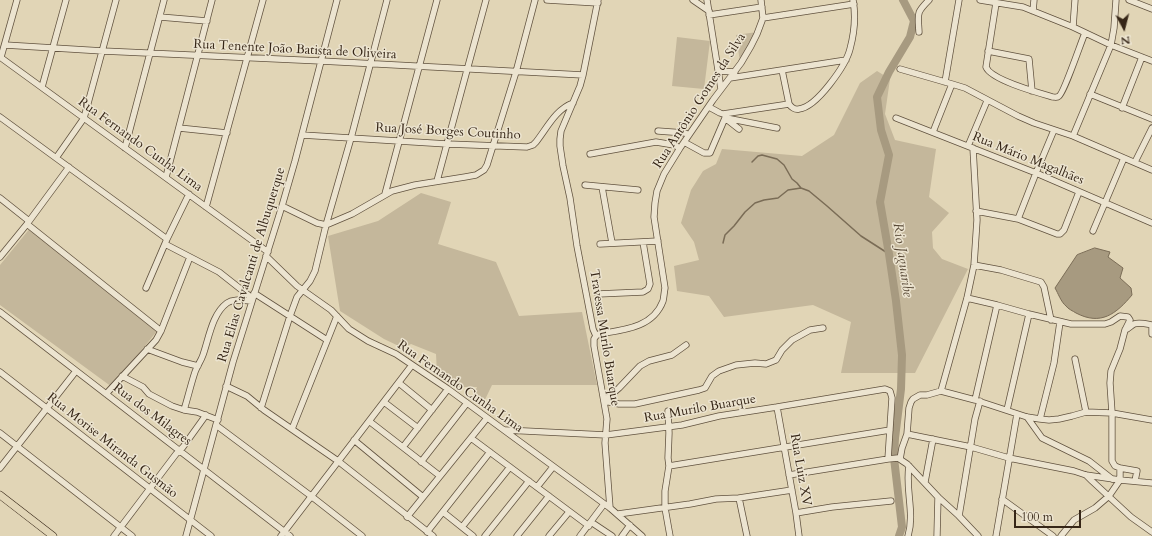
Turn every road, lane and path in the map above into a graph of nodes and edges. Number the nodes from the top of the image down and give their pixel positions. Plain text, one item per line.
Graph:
1 (17, 0) edge
2 (66, 0) edge
3 (116, 0) edge
4 (164, 0) edge
5 (212, 0) edge
6 (263, 0) edge
7 (337, 0) edge
8 (388, 0) edge
9 (437, 0) edge
10 (486, 0) edge
11 (535, 0) edge
12 (547, 0) edge
13 (693, 0) edge
14 (707, 0) edge
15 (760, 0) edge
16 (929, 0) edge
17 (959, 0) edge
18 (980, 0) edge
19 (1034, 0) edge
20 (1075, 0) edge
21 (1116, 0) edge
22 (1129, 0) edge
23 (598, 1) edge
24 (853, 2) edge
25 (996, 3) junction
26 (762, 7) junction
27 (1152, 9) edge
28 (1033, 11) junction
29 (709, 13) junction
30 (160, 17) junction
31 (763, 18) junction
32 (207, 21) junction
33 (1073, 27) junction
34 (919, 32) dead end
35 (1085, 33) junction
36 (5, 45) junction
37 (1111, 45) junction
38 (53, 48) junction
39 (103, 51) junction
40 (988, 51) junction
41 (150, 53) junction
42 (198, 56) junction
43 (0, 57) edge
44 (1142, 57) junction
45 (247, 59) junction
46 (846, 60) junction
47 (321, 61) junction
48 (1152, 61) edge
49 (371, 64) junction
50 (419, 67) junction
51 (467, 69) junction
52 (782, 70) junction
53 (900, 70) dead end
54 (718, 71) junction
55 (516, 72) junction
56 (735, 72) junction
57 (583, 75) junction
58 (730, 78) junction
59 (945, 82) junction
60 (952, 84) junction
61 (42, 87) junction
62 (722, 89) junction
63 (1032, 90) junction
64 (1090, 94) junction
65 (988, 101) junction
66 (573, 103) junction
67 (788, 104) junction
68 (709, 107) junction
69 (1122, 108) junction
70 (724, 116) junction
71 (0, 117) edge
72 (84, 118) junction
73 (896, 118) dead end
74 (1152, 119) edge
75 (179, 128) junction
76 (777, 128) dead end
77 (1152, 128) edge
78 (739, 129) dead end
79 (1054, 130) junction
80 (658, 131) dead end
81 (933, 132) junction
82 (227, 133) junction
83 (302, 135) junction
84 (689, 135) junction
85 (1073, 136) junction
86 (351, 138) junction
87 (399, 141) junction
88 (684, 142) junction
89 (447, 144) junction
90 (493, 145) junction
91 (970, 147) junction
92 (125, 148) junction
93 (680, 148) junction
94 (590, 154) dead end
95 (56, 158) junction
96 (1124, 158) junction
97 (1135, 162) junction
98 (70, 167) junction
99 (1152, 170) edge
100 (1036, 173) junction
101 (166, 177) junction
102 (437, 181) junction
103 (585, 185) dead end
104 (602, 187) junction
105 (638, 190) dead end
106 (1079, 192) junction
107 (189, 194) junction
108 (384, 194) junction
109 (0, 198) edge
110 (1104, 202) junction
111 (282, 206) junction
112 (206, 207) junction
113 (976, 211) junction
114 (1018, 219) junction
115 (28, 222) junction
116 (1152, 223) edge
117 (326, 225) junction
118 (1093, 231) dead end
119 (658, 240) junction
120 (166, 241) junction
121 (643, 242) junction
122 (612, 243) junction
123 (600, 244) dead end
124 (267, 254) junction
125 (0, 255) edge
126 (190, 257) junction
127 (974, 265) junction
128 (146, 288) dead end
129 (302, 290) junction
130 (598, 294) dead end
131 (253, 297) junction
132 (967, 298) junction
133 (998, 305) junction
134 (0, 312) edge
135 (1029, 314) junction
136 (290, 316) junction
137 (337, 316) junction
138 (1051, 320) junction
139 (1060, 322) junction
140 (1152, 325) edge
141 (823, 328) dead end
142 (1125, 330) junction
143 (161, 331) junction
144 (1152, 334) edge
145 (596, 336) junction
146 (327, 340) junction
147 (686, 345) dead end
148 (147, 349) junction
149 (1075, 359) dead end
150 (412, 365) junction
151 (198, 366) junction
152 (76, 371) junction
153 (0, 372) edge
154 (122, 376) junction
155 (399, 382) junction
156 (226, 386) junction
157 (448, 389) junction
158 (941, 391) junction
159 (106, 394) junction
160 (604, 400) junction
161 (977, 400) junction
162 (384, 402) junction
163 (467, 403) junction
164 (46, 408) junction
165 (262, 408) junction
166 (777, 408) junction
167 (184, 410) junction
168 (432, 410) junction
169 (1007, 410) junction
170 (668, 411) dead end
171 (1086, 412) junction
172 (1112, 413) junction
173 (206, 414) junction
174 (1017, 414) junction
175 (1027, 417) junction
176 (487, 418) junction
177 (1040, 419) junction
178 (1152, 420) edge
179 (370, 421) junction
180 (217, 423) junction
181 (669, 427) junction
182 (418, 428) junction
183 (292, 429) junction
184 (504, 430) junction
185 (890, 430) junction
186 (0, 433) edge
187 (907, 434) junction
188 (606, 435) junction
189 (471, 438) junction
190 (933, 439) junction
191 (354, 440) junction
192 (17, 446) junction
193 (403, 447) junction
194 (784, 447) junction
195 (971, 447) junction
196 (180, 450) junction
197 (490, 452) junction
198 (889, 458) junction
199 (1009, 458) junction
200 (899, 459) junction
201 (338, 461) junction
202 (421, 462) junction
203 (669, 466) junction
204 (909, 466) junction
205 (510, 467) junction
206 (554, 467) junction
207 (0, 468) edge
208 (1120, 468) junction
209 (204, 469) junction
210 (789, 475) junction
211 (1086, 475) junction
212 (440, 476) junction
213 (1113, 479) junction
214 (1120, 480) junction
215 (529, 481) junction
216 (1135, 481) junction
217 (925, 482) junction
218 (1152, 483) edge
219 (537, 487) junction
220 (150, 489) junction
221 (792, 490) junction
222 (0, 495) edge
223 (311, 496) junction
224 (549, 496) junction
225 (1109, 496) junction
226 (423, 497) junction
227 (938, 497) junction
228 (739, 498) junction
229 (1002, 499) junction
230 (891, 502) dead end
231 (604, 504) junction
232 (610, 508) junction
233 (665, 508) junction
234 (443, 512) junction
235 (569, 512) junction
236 (796, 512) junction
237 (618, 514) junction
238 (960, 516) junction
239 (407, 517) junction
240 (191, 520) junction
241 (590, 524) junction
242 (630, 525) junction
243 (121, 527) junction
244 (462, 527) junction
245 (427, 532) junction
246 (1152, 532) edge
247 (282, 534) edge
248 (53, 536) edge
249 (114, 536) edge
250 (132, 536) edge
251 (186, 536) edge
252 (211, 536) edge
253 (290, 536) edge
254 (362, 536) edge
255 (433, 536) edge
256 (472, 536) edge
257 (485, 536) edge
258 (517, 536) edge
259 (549, 536) edge
260 (580, 536) edge
261 (612, 536) edge
262 (622, 536) edge
263 (642, 536) edge
264 (670, 536) edge
265 (747, 536) edge
266 (799, 536) edge
267 (908, 536) edge
268 (937, 536) edge
269 (978, 536) edge
270 (996, 536) edge
271 (1053, 536) edge
272 (1061, 536) edge

1 - 36 street
2 - 38 street
3 - 39 street
4 - 30 street
5 - 32 street
6 - 45 street
7 - 47 street, Rua Elias Cavalcanti de Albuquerque
8 - 49 street
9 - 50 street
10 - 51 street
11 - 55 street
12 - 23 street
13 - 29 street
14 - 29 street
15 - 26 street, Rua Antônio Gomes da Silva
16 - 34 street
17 - 59 street
18 - 25 street
19 - 28 street
20 - 33 street
21 - 37 street
22 - 27 street
23 - 57 street, Travessa Murilo Buarque
24 - 31 street
24 - 46 street
25 - 28 street
25 - 40 street
26 - 29 street
26 - 31 street, Rua Antônio Gomes da Silva
28 - 33 street
29 - 54 street
30 - 32 street
30 - 41 street
31 - 56 street, Rua Antônio Gomes da Silva
32 - 42 street
33 - 35 street
35 - 37 street
35 - 63 street
36 - 38 street, Rua Tenente João Batista de Oliveira
36 - 43 street
37 - 44 street
37 - 64 street
38 - 39 street, Rua Tenente João Batista de Oliveira
38 - 61 street
39 - 41 street, Rua Tenente João Batista de Oliveira
39 - 72 street
40 - 63 street
40 - 63 street
41 - 42 street, Rua Tenente João Batista de Oliveira
41 - 92 street
42 - 45 street, Rua Tenente João Batista de Oliveira
42 - 75 street
43 - 61 street, Rua Fernando Cunha Lima
44 - 48 street
44 - 69 street
45 - 47 street, Rua Tenente João Batista de Oliveira
45 - 82 street
46 - 52 street
46 - 67 street
47 - 49 street, Rua Tenente João Batista de Oliveira
47 - 83 street, Rua Elias Cavalcanti de Albuquerque
49 - 50 street, Rua Tenente João Batista de Oliveira
49 - 86 street
50 - 51 street, Rua Tenente João Batista de Oliveira
50 - 87 street
51 - 55 street, Rua Tenente João Batista de Oliveira
51 - 89 street
52 - 58 street
52 - 67 street
53 - 59 street
54 - 56 street
54 - 62 street
55 - 57 street, Rua Tenente João Batista de Oliveira
55 - 90 street
56 - 58 street, Rua Antônio Gomes da Silva
57 - 66 street, Travessa Murilo Buarque
58 - 62 street, Rua Antônio Gomes da Silva
59 - 60 street
60 - 65 street
60 - 81 street
61 - 72 street, Rua Fernando Cunha Lima
62 - 68 street, Rua Antônio Gomes da Silva
64 - 69 street
64 - 85 street
65 - 79 street
65 - 91 street
66 - 90 street, Rua José Borges Coutinho
66 - 145 street, Travessa Murilo Buarque
67 - 70 street
68 - 70 street
68 - 84 street, Rua Antônio Gomes da Silva
69 - 74 street
70 - 76 street
70 - 78 street
70 - 88 street
71 - 95 street
72 - 92 street, Rua Fernando Cunha Lima
72 - 95 street
73 - 81 street, Rua Mário Magalhães
75 - 82 street
75 - 101 street
77 - 97 street
79 - 85 street
79 - 100 street
80 - 84 street
81 - 91 street, Rua Mário Magalhães
82 - 112 street
83 - 86 street, Rua José Borges Coutinho
83 - 111 street, Rua Elias Cavalcanti de Albuquerque
84 - 88 street, Rua Antônio Gomes da Silva
85 - 96 street
86 - 87 street, Rua José Borges Coutinho
86 - 117 street
87 - 89 street, Rua José Borges Coutinho
87 - 108 street
88 - 93 street, Rua Antônio Gomes da Silva
89 - 90 street, Rua José Borges Coutinho
89 - 102 street
90 - 102 street
91 - 100 street, Rua Mário Magalhães
91 - 113 street
92 - 101 street, Rua Fernando Cunha Lima
93 - 94 street
93 - 119 street, Rua Antônio Gomes da Silva
95 - 98 street
96 - 97 street
96 - 110 street
97 - 99 street
98 - 115 street
98 - 120 street
100 - 106 street, Rua Mário Magalhães
100 - 114 street
101 - 107 street, Rua Fernando Cunha Lima
102 - 108 street
103 - 104 street
104 - 105 street
104 - 122 street
106 - 110 street, Rua Mário Magalhães
106 - 114 street
107 - 112 street, Rua Fernando Cunha Lima
107 - 120 street
108 - 117 street
109 - 115 street
110 - 116 street, Rua Mário Magalhães
110 - 118 street
111 - 117 street
111 - 124 street, Rua Elias Cavalcanti de Albuquerque
112 - 124 street, Rua Fernando Cunha Lima
113 - 114 street
113 - 127 street
115 - 125 street
115 - 143 street
117 - 129 street
119 - 121 street
119 - 145 street, Rua Antônio Gomes da Silva
120 - 126 street
120 - 128 street
121 - 122 street
121 - 130 street
122 - 123 street
124 - 129 street, Rua Fernando Cunha Lima
124 - 131 street, Rua Elias Cavalcanti de Albuquerque
126 - 131 street
126 - 143 street
127 - 132 street
127 - 138 street
129 - 136 street
129 - 137 street, Rua Fernando Cunha Lima
131 - 136 street
131 - 151 street
131 - 156 street, Rua Elias Cavalcanti de Albuquerque
132 - 133 street
132 - 158 street
133 - 135 street
133 - 161 street
134 - 152 street, Rua dos Milagres
135 - 138 street
135 - 169 street
136 - 146 street
136 - 165 street
137 - 146 street
137 - 150 street, Rua Fernando Cunha Lima
138 - 139 street
139 - 142 street
139 - 177 street
140 - 142 street
140 - 144 street
141 - 160 street
142 - 172 street
143 - 148 street
145 - 160 street, Travessa Murilo Buarque
146 - 183 street
147 - 160 street
148 - 151 street
148 - 154 street
149 - 171 street
150 - 155 street
150 - 157 street, Rua Fernando Cunha Lima
151 - 167 street
152 - 159 street, Rua dos Milagres
152 - 164 street
153 - 164 street, Rua Morise Miranda Gusmão
154 - 159 street
154 - 167 street
155 - 162 street
155 - 168 street
156 - 165 street
156 - 180 street, Rua Elias Cavalcanti de Albuquerque
157 - 163 street, Rua Fernando Cunha Lima
157 - 168 street
158 - 161 street
158 - 187 street
159 - 196 street, Rua dos Milagres
160 - 188 street, Travessa Murilo Buarque
161 - 169 street
161 - 195 street
162 - 179 street
162 - 182 street
163 - 176 street, Rua Fernando Cunha Lima
163 - 202 street
164 - 192 street
164 - 220 street, Rua Morise Miranda Gusmão
165 - 183 street
166 - 181 street, Rua Murilo Buarque
166 - 185 street, Rua Murilo Buarque
166 - 194 street, Rua Luiz XV
167 - 173 street
168 - 182 street
169 - 174 street
170 - 181 street
171 - 172 street
171 - 177 street
172 - 178 street
172 - 208 street
173 - 180 street
173 - 196 street
174 - 175 street
174 - 199 street
175 - 177 street
175 - 213 street
176 - 184 street, Rua Fernando Cunha Lima
176 - 189 street
179 - 191 street
179 - 193 street
180 - 209 street, Rua Elias Cavalcanti de Albuquerque
180 - 223 street
181 - 188 street, Rua Murilo Buarque
181 - 203 street
182 - 193 street
183 - 201 street
184 - 188 street, Rua Murilo Buarque
184 - 206 street, Rua Fernando Cunha Lima
185 - 194 street
185 - 198 street
186 - 192 street
187 - 190 street
187 - 200 street
188 - 232 street, Travessa Murilo Buarque
189 - 197 street
189 - 212 street
190 - 195 street
190 - 217 street
191 - 201 street
191 - 226 street
192 - 207 street
192 - 243 street
193 - 202 street
194 - 203 street
194 - 210 street, Rua Luiz XV
195 - 199 street
195 - 238 street
196 - 209 street, Rua dos Milagres
196 - 220 street
197 - 205 street
197 - 234 street
198 - 200 street
198 - 210 street
199 - 211 street
199 - 229 street
200 - 204 street
201 - 223 street
201 - 239 street
202 - 212 street
203 - 233 street
204 - 217 street
204 - 267 street
205 - 215 street
205 - 244 street
206 - 219 street
206 - 231 street, Rua Fernando Cunha Lima
208 - 214 street
208 - 216 street
209 - 240 street, Rua Elias Cavalcanti de Albuquerque
209 - 247 street, Rua dos Milagres
210 - 221 street, Rua Luiz XV
211 - 213 street
211 - 225 street
212 - 226 street
213 - 214 street
214 - 216 street
214 - 225 street
215 - 219 street
215 - 257 street
216 - 218 street
217 - 227 street
219 - 224 street
220 - 240 street, Rua Morise Miranda Gusmão
220 - 243 street
221 - 228 street
221 - 236 street, Rua Luiz XV
222 - 248 main road
223 - 247 street
223 - 254 street
224 - 235 street
224 - 258 street
225 - 246 street
225 - 272 street
226 - 239 street
227 - 238 street
227 - 268 street
228 - 233 street
228 - 265 street
229 - 270 street
229 - 271 street
230 - 236 street
231 - 232 street, Rua Fernando Cunha Lima
231 - 241 street
232 - 237 street, Rua Fernando Cunha Lima
233 - 237 street
233 - 264 street
234 - 244 street
234 - 245 street
235 - 241 street
235 - 259 street
236 - 266 street, Rua Luiz XV
237 - 242 street, Rua Fernando Cunha Lima
238 - 269 street
239 - 245 street
240 - 251 street, Rua Elias Cavalcanti de Albuquerque
240 - 252 street, Rua Morise Miranda Gusmão
241 - 260 street
241 - 261 street
242 - 262 street
242 - 263 street, Rua Fernando Cunha Lima
243 - 249 street
243 - 250 street
244 - 256 street
245 - 255 street
247 - 253 street, Rua dos Milagres

